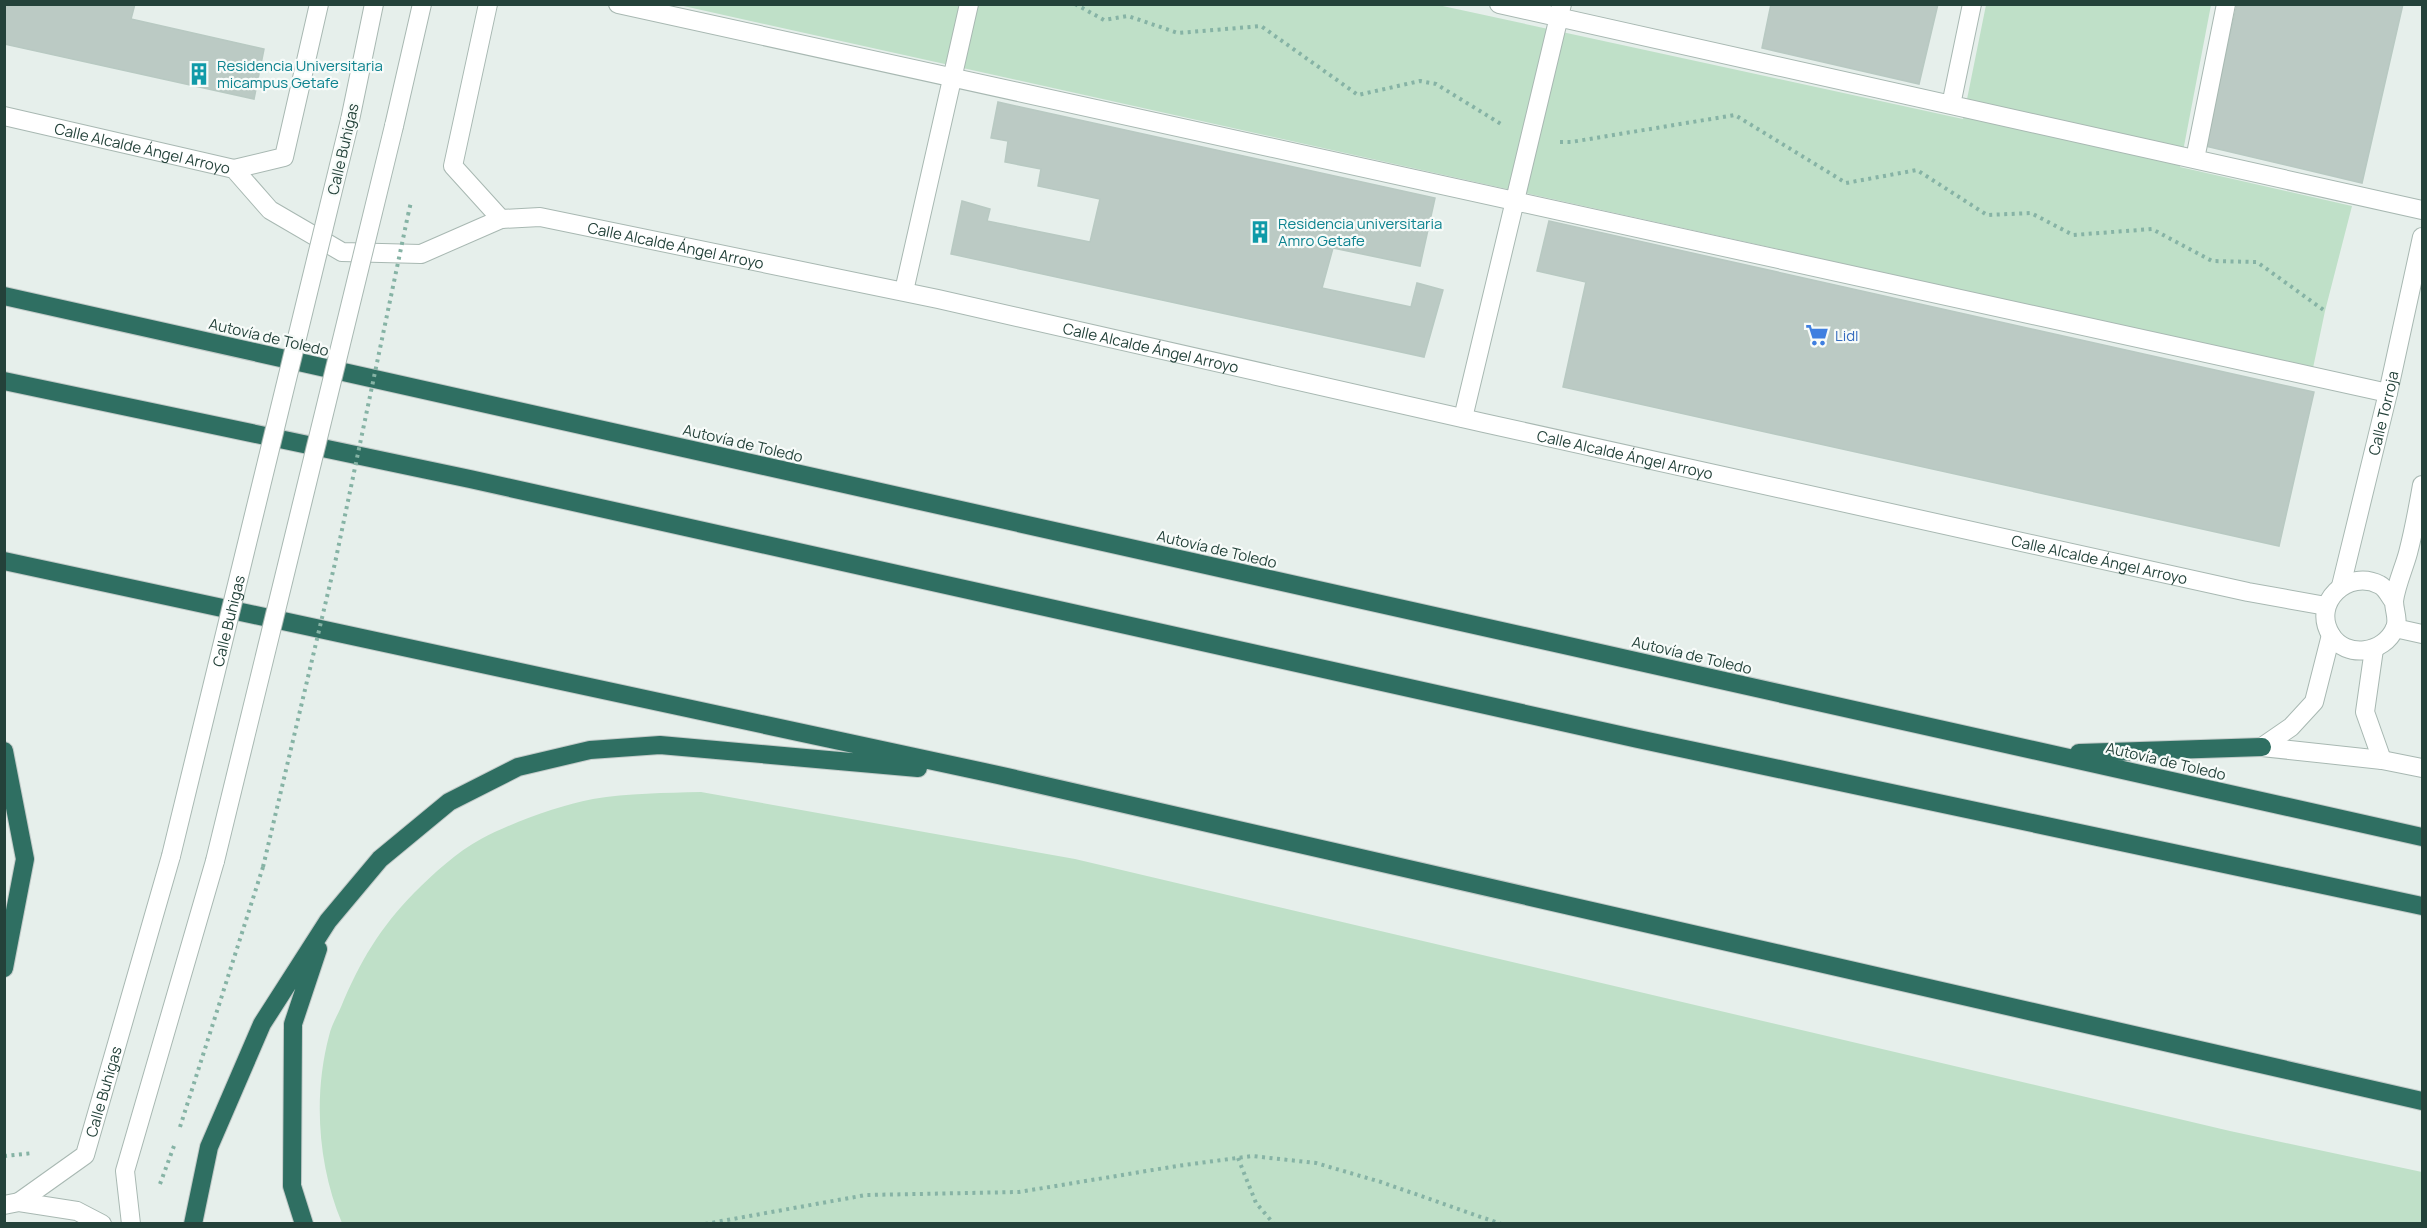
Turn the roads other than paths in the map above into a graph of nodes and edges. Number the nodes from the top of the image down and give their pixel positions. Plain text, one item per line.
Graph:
1 (320, 4) edge
2 (374, 4) edge
3 (422, 4) edge
4 (488, 4) edge
5 (618, 4) edge
6 (969, 4) edge
7 (1499, 4) edge
8 (1972, 4) edge
9 (2226, 4) edge
10 (1561, 11) edge
11 (952, 78) junction
12 (1951, 105) junction
13 (4, 116) edge
14 (2195, 159) junction
15 (234, 169) junction
16 (1516, 202) junction
17 (2422, 210) edge
18 (501, 219) junction
19 (2422, 237) edge
20 (904, 291) junction
21 (4, 296) edge
22 (4, 381) edge
23 (2388, 393) junction
24 (1463, 418) junction
25 (2422, 485) edge
26 (4, 561) edge
27 (2341, 586) junction
28 (2394, 602) junction
29 (2326, 606) junction
30 (2395, 628) junction
31 (2422, 634) edge
32 (2331, 635) junction
33 (2374, 649) junction
34 (2262, 747) junction
35 (4, 751) edge
36 (2054, 754) junction
37 (2382, 760) junction
38 (2422, 768) edge
39 (998, 776) junction
40 (2422, 837) edge
41 (2422, 906) edge
42 (328, 921) junction
43 (4, 968) edge
44 (2422, 1101) edge
45 (12, 1204) edge
46 (102, 1224) edge
47 (131, 1224) edge
48 (193, 1224) edge
49 (304, 1224) edge

1 - 15 street
2 - 45 street, Calle Buhigas, bridge
3 - 47 street, bridge
4 - 18 street
5 - 11 street
6 - 11 street
7 - 10 street
8 - 12 street
9 - 14 street
10 - 12 street
10 - 16 street
11 - 16 street
11 - 20 street
12 - 14 street
13 - 15 street, Calle Alcalde Ángel Arroyo
14 - 17 street
15 - 18 street, Calle Alcalde Ángel Arroyo
16 - 23 street
16 - 24 street
18 - 20 street, Calle Alcalde Ángel Arroyo
19 - 23 street, Calle Torroja
20 - 24 street, Calle Alcalde Ángel Arroyo
21 - 36 highway, Autovía de Toledo
22 - 41 highway
23 - 27 street, Calle Torroja
24 - 29 street, Calle Alcalde Ángel Arroyo
25 - 28 street
26 - 39 highway
27 - 28 street
27 - 29 street
28 - 30 street
29 - 32 street
30 - 31 street
30 - 33 street
32 - 33 street
32 - 34 street
33 - 37 street
34 - 36 highway
34 - 37 street
35 - 43 highway
36 - 40 highway, Autovía de Toledo
37 - 38 street
39 - 42 highway
39 - 44 highway
42 - 48 highway
42 - 49 highway
45 - 46 street

